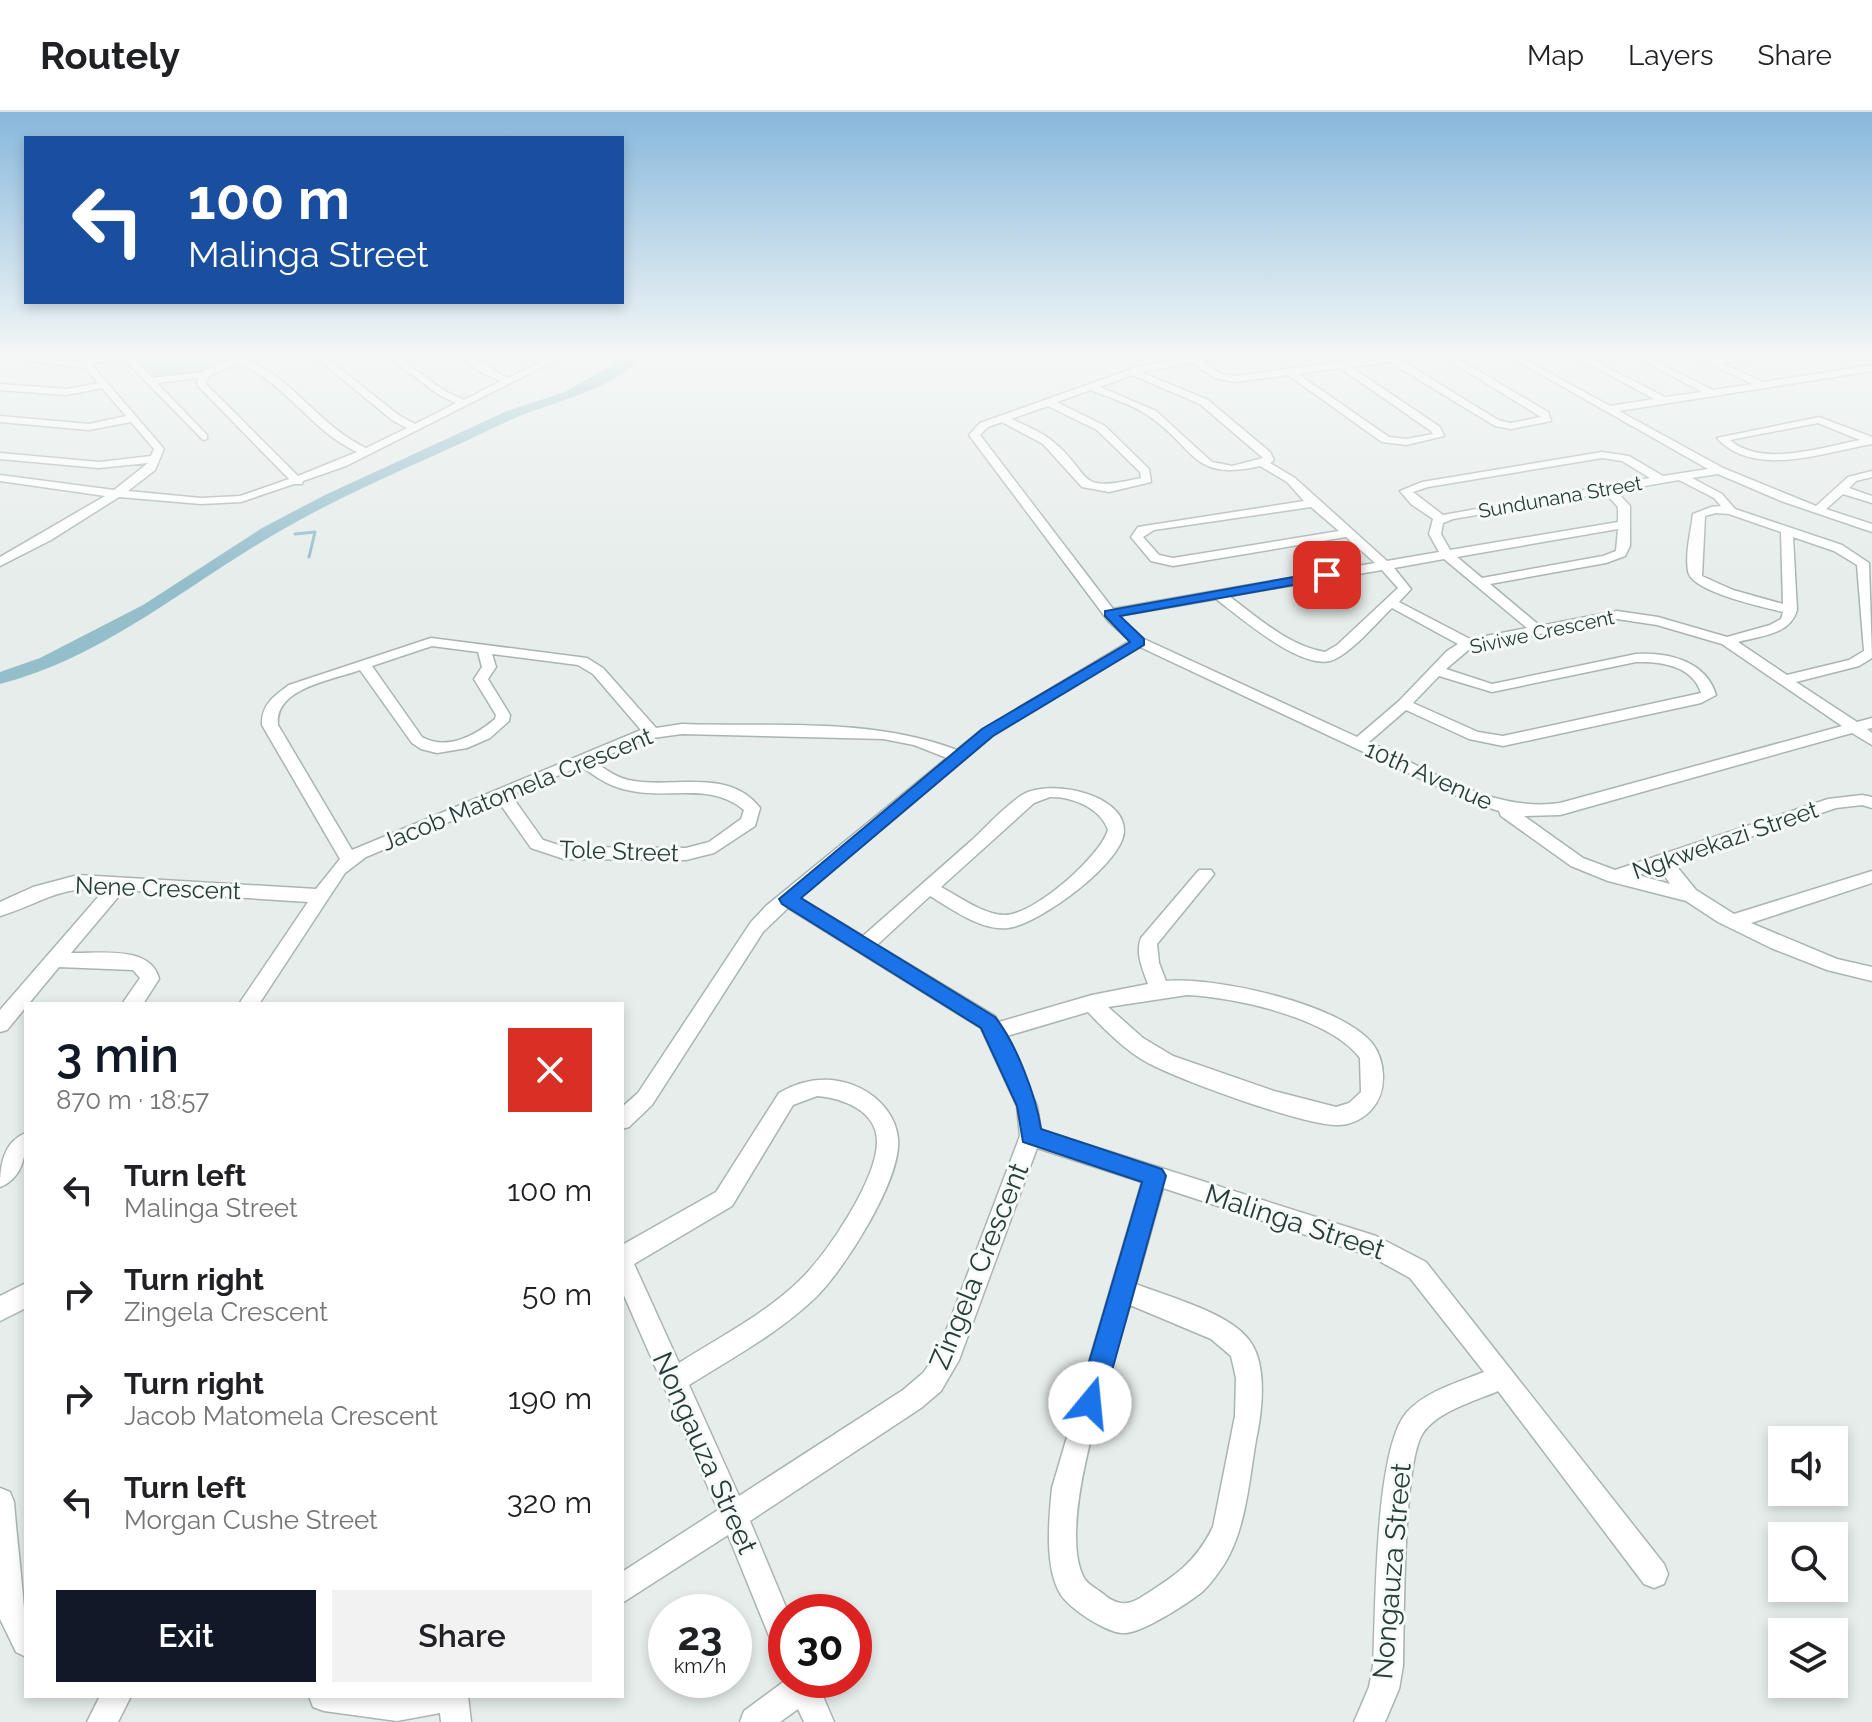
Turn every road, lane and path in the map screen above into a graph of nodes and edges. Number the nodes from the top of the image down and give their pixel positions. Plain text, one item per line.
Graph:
1 (144, 429) edge
2 (196, 429) edge
3 (245, 429) edge
4 (328, 429) edge
5 (414, 429) edge
6 (978, 429) edge
7 (1023, 429) edge
8 (1103, 429) edge
9 (1170, 429) edge
10 (1236, 429) edge
11 (1371, 429) edge
12 (1436, 429) edge
13 (1645, 429) edge
14 (1770, 429) edge
15 (1842, 429) edge
16 (203, 437) dead end
17 (1872, 441) edge
18 (366, 452) junction
19 (0, 456) edge
20 (155, 459) junction
21 (1264, 464) junction
22 (1719, 470) junction
23 (1872, 474) edge
24 (1682, 477) junction
25 (0, 478) edge
26 (1661, 480) junction
27 (298, 482) junction
28 (1840, 489) junction
29 (1609, 490) junction
30 (116, 494) junction
31 (1872, 500) edge
32 (1313, 503) junction
33 (1813, 508) junction
34 (1731, 511) junction
35 (1441, 519) junction
36 (1762, 522) junction
37 (1625, 524) junction
38 (1872, 528) edge
39 (1787, 531) junction
40 (1347, 533) junction
41 (1446, 554) junction
42 (0, 562) edge
43 (1382, 565) junction
44 (1480, 582) junction
45 (1218, 594) junction
46 (1392, 603) junction
47 (1790, 610) junction
48 (1110, 613) junction
49 (1537, 630) junction
50 (1727, 641) junction
51 (1139, 642) junction
52 (1468, 644) junction
53 (484, 649) junction
54 (363, 664) junction
55 (1436, 670) junction
56 (1786, 680) junction
57 (1404, 704) junction
58 (1872, 723) edge
59 (1854, 728) junction
60 (651, 732) junction
61 (1872, 740) edge
62 (1359, 743) junction
63 (957, 756) junction
64 (582, 759) junction
65 (501, 793) junction
66 (1872, 803) edge
67 (1501, 808) junction
68 (349, 860) junction
69 (1664, 860) junction
70 (1205, 874) dead end
71 (1619, 876) junction
72 (1872, 877) edge
73 (120, 883) junction
74 (930, 888) junction
75 (322, 896) junction
76 (1690, 896) junction
77 (788, 899) junction
78 (0, 909) edge
79 (1735, 921) junction
80 (865, 945) junction
81 (55, 960) junction
82 (1872, 974) edge
83 (1160, 990) junction
84 (133, 1002) edge
85 (250, 1002) edge
86 (1092, 1003) junction
87 (0, 1024) edge
88 (995, 1031) junction
89 (624, 1118) edge
90 (1031, 1136) junction
91 (24, 1146) edge
92 (1155, 1176) junction
93 (0, 1177) edge
94 (624, 1260) edge
95 (624, 1266) edge
96 (1123, 1291) junction
97 (24, 1296) edge
98 (0, 1309) edge
99 (1501, 1377) junction
100 (674, 1380) junction
101 (0, 1502) edge
102 (735, 1518) junction
103 (1654, 1574) dead end
104 (624, 1588) edge
105 (768, 1599) edge
106 (24, 1639) edge
107 (115, 1698) edge
108 (339, 1698) edge
109 (441, 1698) edge
110 (452, 1698) edge
111 (784, 1698) edge
112 (809, 1698) edge
113 (102, 1722) edge
114 (456, 1722) edge
115 (755, 1722) edge
116 (819, 1722) edge
117 (1369, 1722) edge

1 - 20 street
2 - 16 street
3 - 27 street
4 - 18 street
5 - 18 street
6 - 48 street
7 - 8 street
9 - 21 street
10 - 21 street
11 - 12 street
13 - 22 street
14 - 17 street
15 - 17 street
18 - 27 street
19 - 20 street
20 - 30 street
21 - 32 street
22 - 24 street, Sundunana Street
22 - 33 street
23 - 28 street
24 - 26 street, Sundunana Street
24 - 34 street
25 - 30 street
26 - 29 street, Sundunana Street
26 - 35 street
27 - 30 street
28 - 31 street
28 - 33 street
29 - 35 street, Sundunana Street
29 - 37 street
30 - 42 street
32 - 40 street
32 - 40 street
33 - 36 street
33 - 38 street
34 - 36 street
34 - 47 street
35 - 41 street
36 - 39 street
37 - 41 street
37 - 44 street
39 - 47 street
39 - 56 street
40 - 43 street
41 - 43 street
41 - 44 street
43 - 45 street
43 - 46 street
44 - 49 street
45 - 46 street
45 - 48 street
46 - 52 street
47 - 50 street
48 - 51 street
49 - 50 street, Siviwe Crescent
49 - 52 street, Siviwe Crescent
50 - 56 street, Siviwe Crescent
51 - 62 street, 10th Avenue
51 - 63 street
52 - 55 street, Siviwe Crescent
53 - 54 street
53 - 54 street
53 - 60 street
54 - 68 street
55 - 57 street, Siviwe Crescent
55 - 57 street
56 - 59 street, Siviwe Crescent
57 - 62 street, Siviwe Crescent
58 - 59 street, 10th Avenue
59 - 61 street, Siviwe Crescent
59 - 67 street, 10th Avenue
60 - 63 street, Jacob Matomela Crescent
60 - 64 street, Jacob Matomela Crescent
62 - 67 street, 10th Avenue
63 - 77 street
64 - 65 street, Jacob Matomela Crescent
64 - 65 street, Tole Street
65 - 68 street, Jacob Matomela Crescent
66 - 69 street, Ngkwekazi Street
67 - 71 street, Ngkwekazi Street
68 - 75 street, Jacob Matomela Crescent
69 - 71 street, Ngkwekazi Street
69 - 76 street
70 - 83 street
71 - 76 street
72 - 79 street
73 - 75 street, Nene Crescent
73 - 78 street, Nene Crescent
73 - 81 street
74 - 74 street
74 - 80 street
75 - 85 street, Jacob Matomela Crescent
76 - 79 street
77 - 80 street, Zingela Crescent
77 - 89 street
79 - 82 street
80 - 88 street, Zingela Crescent
81 - 84 street
81 - 87 street
83 - 86 street
83 - 86 street
86 - 88 street
88 - 90 street, Zingela Crescent
90 - 92 street, Malinga Street
90 - 102 street, Zingela Crescent
91 - 93 street
92 - 96 street
92 - 99 street, Malinga Street
94 - 100 street
95 - 100 street, Nongauza Street
96 - 96 street
97 - 98 street
99 - 103 street, Malinga Street
99 - 117 street, Nongauza Street
100 - 102 street, Nongauza Street
101 - 106 street
102 - 104 street, Zingela Crescent
102 - 105 street, Nongauza Street
107 - 113 street
108 - 109 street
110 - 114 street
111 - 115 street
112 - 116 street

